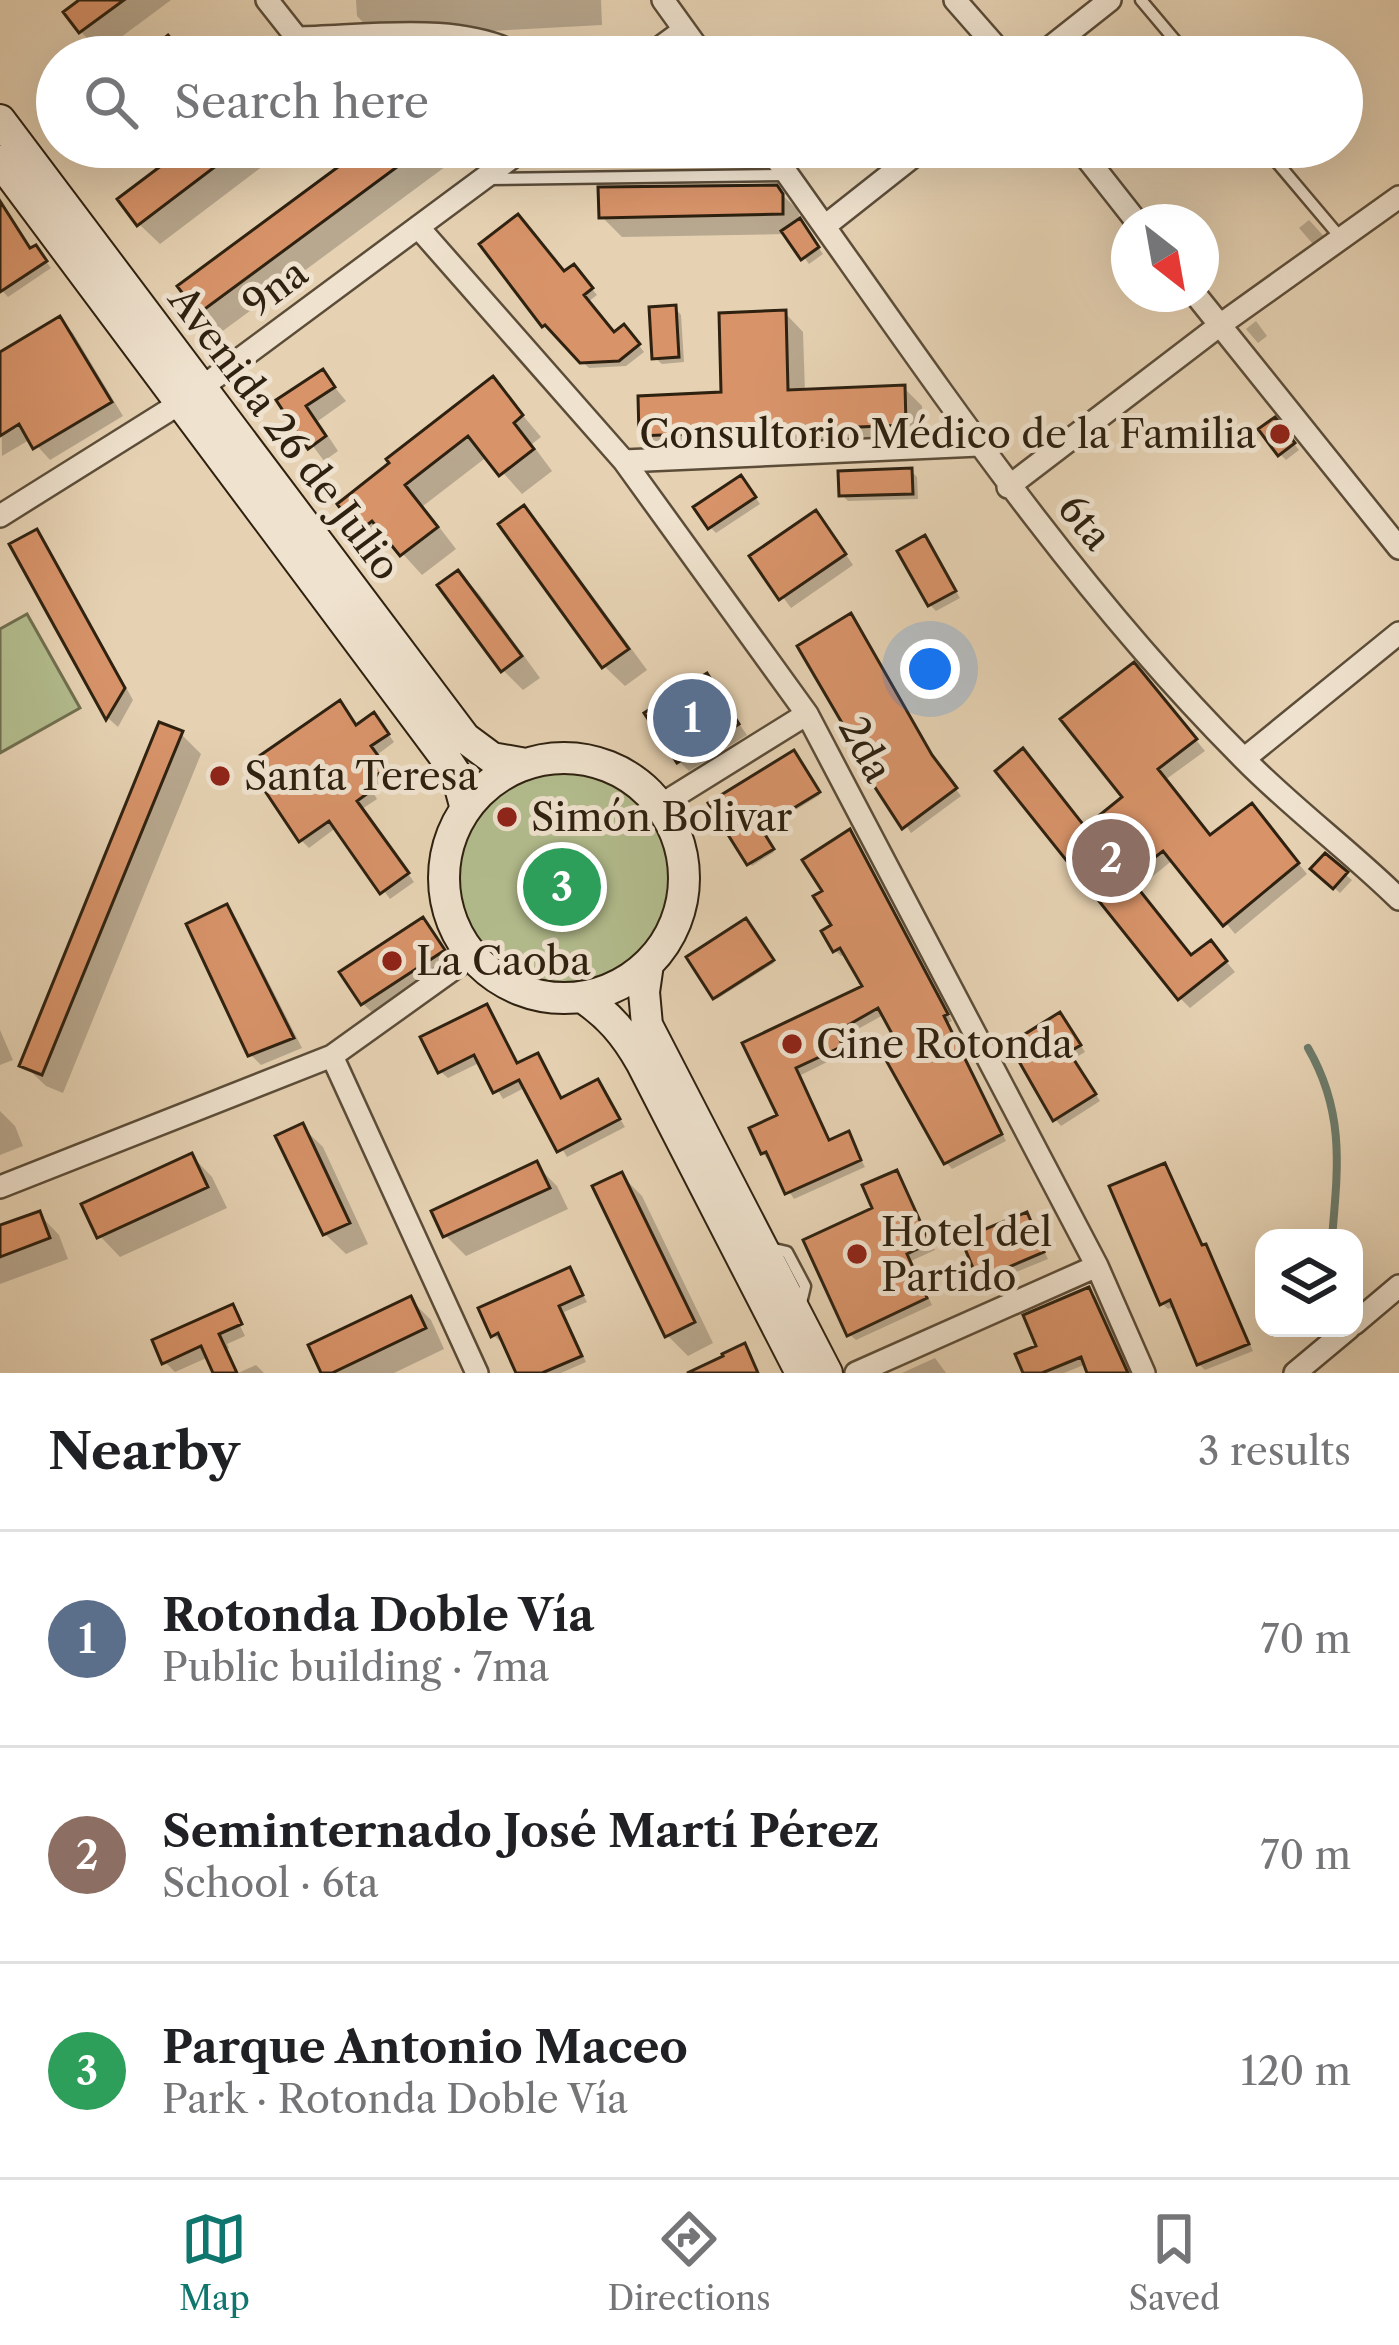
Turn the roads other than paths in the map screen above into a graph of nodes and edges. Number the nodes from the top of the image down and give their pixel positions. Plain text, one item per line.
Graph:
1 (268, 0) edge
2 (663, 0) edge
3 (955, 0) edge
4 (1110, 0) edge
5 (1141, 0) edge
6 (684, 29) junction
7 (295, 36) edge
8 (675, 36) edge
9 (689, 36) edge
10 (986, 36) edge
11 (1065, 36) edge
12 (1171, 36) edge
13 (0, 120) edge
14 (0, 161) edge
15 (498, 168) edge
16 (783, 168) edge
17 (898, 168) edge
18 (1095, 168) edge
19 (1282, 168) edge
20 (788, 175) junction
21 (483, 179) junction
22 (1399, 197) edge
23 (1123, 204) edge
24 (825, 226) junction
25 (418, 227) junction
26 (1340, 237) junction
27 (1210, 312) edge
28 (1220, 325) junction
29 (193, 394) junction
30 (979, 445) junction
31 (624, 461) junction
32 (1008, 487) junction
33 (0, 516) edge
34 (1399, 548) edge
35 (1399, 633) edge
36 (807, 714) junction
37 (1244, 759) junction
38 (526, 764) junction
39 (659, 806) junction
40 (466, 809) junction
41 (1399, 898) edge
42 (472, 956) junction
43 (649, 964) junction
44 (582, 998) junction
45 (332, 1056) junction
46 (0, 1187) edge
47 (1097, 1266) junction
48 (1399, 1286) edge
49 (1363, 1316) edge
50 (1338, 1337) edge
51 (477, 1373) edge
52 (801, 1373) edge
53 (827, 1373) edge
54 (856, 1373) edge
55 (1144, 1373) edge
56 (1295, 1373) edge

1 - 7 street
2 - 6 street
3 - 10 street
4 - 11 street
5 - 12 lane
6 - 8 street
6 - 9 street
13 - 29 main road, Avenida 26 de Julio
14 - 29 main road, Avenida 26 de Julio
15 - 21 street, 9na
16 - 20 street, 6ta
17 - 24 street
18 - 23 street
19 - 26 lane
20 - 21 lane
20 - 24 street, 6ta
21 - 25 street, 9na
22 - 26 street
24 - 30 street, 6ta
25 - 29 street, 9na
25 - 31 street, 2da
26 - 28 street
27 - 28 street
28 - 32 street
28 - 34 street
29 - 33 street, 9na
29 - 38 main road, Avenida 26 de Julio
29 - 40 main road, Avenida 26 de Julio
30 - 31 street
30 - 32 street, 6ta
31 - 36 street, 2da
32 - 37 street, 6ta
35 - 37 street
36 - 39 street
36 - 47 street, 2da
37 - 41 street, 6ta
38 - 39 main road
38 - 40 main road
39 - 43 main road
40 - 42 main road
42 - 44 main road
42 - 45 street
43 - 44 main road
43 - 53 main road
44 - 52 main road
45 - 46 street
45 - 51 street
47 - 54 street
47 - 55 street, 2da
48 - 49 street
50 - 56 street

